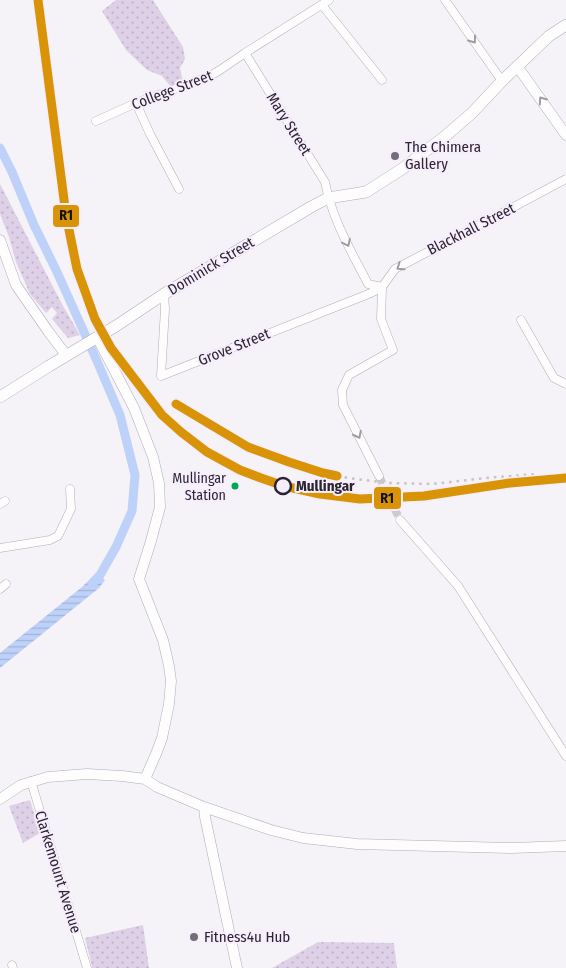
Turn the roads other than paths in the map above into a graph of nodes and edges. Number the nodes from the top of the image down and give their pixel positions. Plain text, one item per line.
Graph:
1 (329, 0) edge
2 (445, 0) edge
3 (322, 5) junction
4 (566, 25) edge
5 (245, 53) junction
6 (517, 66) junction
7 (382, 80) dead end
8 (502, 80) junction
9 (136, 103) junction
10 (96, 121) dead end
11 (566, 135) edge
12 (566, 179) edge
13 (180, 189) dead end
14 (328, 198) junction
15 (0, 240) edge
16 (382, 287) junction
17 (164, 294) junction
18 (521, 320) dead end
19 (101, 335) junction
20 (66, 355) junction
21 (566, 384) edge
22 (0, 397) edge
23 (379, 476) tunnel mouth
24 (70, 489) dead end
25 (400, 520) tunnel mouth
26 (0, 548) edge
27 (566, 756) edge
28 (145, 779) junction
29 (31, 781) junction
30 (0, 800) edge
31 (204, 807) junction
32 (566, 846) edge
33 (86, 965) edge
34 (236, 968) edge

1 - 3 street, College Street
2 -> 8 street
3 - 5 street, College Street
3 - 7 street
4 - 6 main road
5 - 9 street, College Street
5 - 14 street, Mary Street
6 - 8 main road
11 -> 6 street
8 - 14 main road
9 - 10 street, College Street
9 - 13 street
12 -> 16 street, Blackhall Street
14 -> 16 street, Mary Street
14 - 17 main road, Dominick Street
15 - 20 street
16 - 17 street, Grove Street
16 -> 23 street
17 - 19 main road, Dominick Street
18 - 21 street
19 - 20 main road, Dominick Street
19 - 28 street
20 - 22 main road
24 - 26 street
25 - 27 street
28 - 29 street
28 - 31 street
29 - 30 street
29 - 33 street, Clarkemount Avenue
31 - 32 street
31 - 34 street

